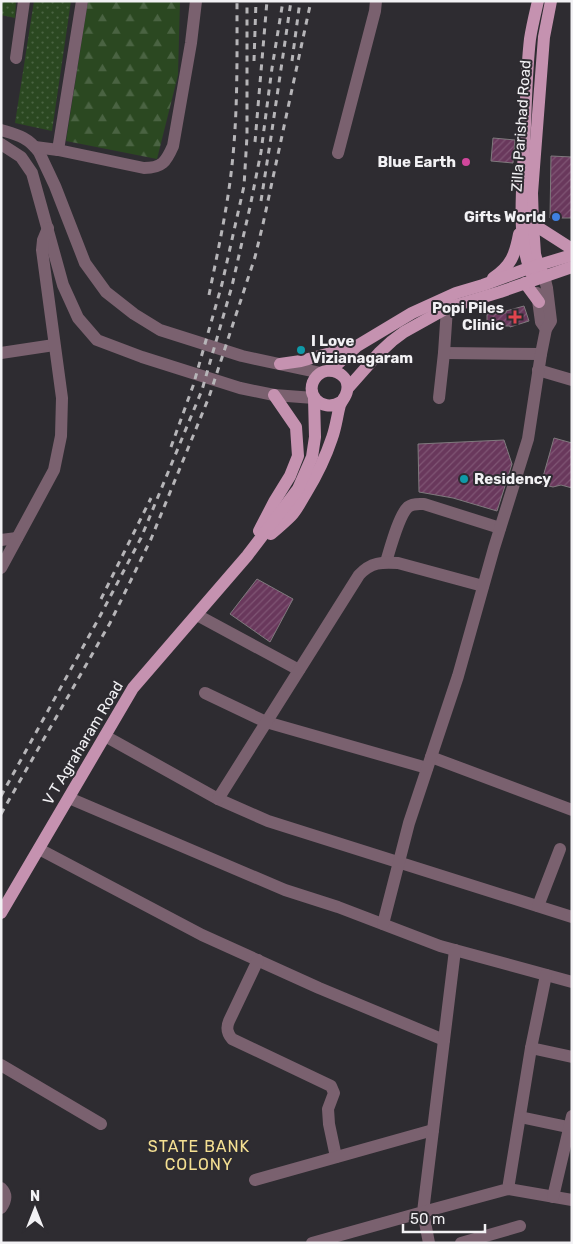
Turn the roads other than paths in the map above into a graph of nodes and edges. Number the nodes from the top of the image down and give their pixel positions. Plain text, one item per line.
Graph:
1 (24, 1) edge
2 (82, 1) edge
3 (196, 1) edge
4 (376, 1) edge
5 (538, 1) edge
6 (551, 1) edge
7 (16, 58) dead end
8 (1, 130) edge
9 (530, 139) junction
10 (1, 144) edge
11 (36, 147) junction
12 (58, 150) junction
13 (338, 153) dead end
14 (527, 223) junction
15 (48, 228) junction
16 (572, 249) edge
17 (572, 254) edge
18 (572, 267) edge
19 (534, 271) junction
20 (483, 285) junction
21 (447, 308) junction
22 (546, 328) junction
23 (54, 345) junction
24 (357, 346) junction
25 (1, 353) edge
26 (444, 353) junction
27 (541, 354) junction
28 (280, 364) junction
29 (538, 370) junction
30 (326, 371) junction
31 (572, 380) edge
32 (348, 388) junction
33 (313, 393) junction
34 (274, 395) junction
35 (439, 398) dead end
36 (341, 402) junction
37 (500, 528) junction
38 (17, 538) junction
39 (1, 540) edge
40 (248, 556) junction
41 (386, 562) junction
42 (1, 568) edge
43 (483, 586) junction
44 (197, 615) junction
45 (299, 670) junction
46 (205, 693) dead end
47 (266, 722) junction
48 (105, 736) junction
49 (429, 763) junction
50 (69, 798) junction
51 (218, 799) junction
52 (572, 810) edge
53 (39, 849) junction
54 (560, 849) dead end
55 (399, 862) junction
56 (538, 906) junction
57 (1, 914) edge
58 (572, 917) edge
59 (384, 924) junction
60 (455, 950) junction
61 (258, 960) junction
62 (546, 975) junction
63 (572, 982) edge
64 (444, 1040) junction
65 (531, 1048) junction
66 (572, 1057) edge
67 (1, 1064) edge
68 (520, 1117) junction
69 (571, 1123) edge
70 (101, 1124) dead end
71 (433, 1130) junction
72 (336, 1157) junction
73 (255, 1180) dead end
74 (1, 1188) edge
75 (508, 1189) junction
76 (553, 1197) junction
77 (572, 1200) edge
78 (1, 1208) edge
79 (422, 1212) junction
80 (520, 1226) dead end
81 (312, 1243) edge
82 (429, 1243) edge
83 (461, 1243) edge

1 - 7 street
2 - 12 street
3 - 12 street
4 - 13 street
5 - 9 main road, Zilla Parishad Road
6 - 9 main road, Zilla Parishad Road
8 - 11 street
9 - 14 main road, Zilla Parishad Road
10 - 15 street
11 - 12 street
11 - 28 street
14 - 16 main road
14 - 19 main road
14 - 20 main road
15 - 23 street
15 - 34 street
17 - 19 main road
18 - 19 main road
19 - 20 main road
19 - 21 main road
19 - 22 street
19 - 22 street
20 - 24 main road
21 - 26 street
21 - 32 main road
22 - 27 street
23 - 25 street
23 - 38 street
24 - 28 main road
24 - 30 main road
26 - 27 street
26 - 35 street
27 - 29 street
28 - 30 street
29 - 31 street
29 - 37 street
30 - 32 main road
30 - 33 main road
32 - 36 main road
33 - 34 street
33 - 36 main road
33 - 40 main road
34 - 40 main road
36 - 40 main road
37 - 41 street
37 - 43 street
38 - 39 street
38 - 42 street
40 - 44 main road, V T Agraharam Road
41 - 43 street
41 - 45 street
43 - 49 street
44 - 45 street
44 - 48 main road, V T Agraharam Road
45 - 47 street
46 - 47 street
47 - 49 street
47 - 51 street
48 - 50 main road, V T Agraharam Road
48 - 51 street
49 - 52 street
49 - 55 street
50 - 53 main road, V T Agraharam Road
50 - 59 street
51 - 55 street
53 - 57 main road, V T Agraharam Road
53 - 61 street
54 - 56 street
55 - 56 street
55 - 59 street
56 - 58 street
59 - 60 street
60 - 62 street
60 - 64 street
61 - 64 street
61 - 72 street
62 - 63 street
62 - 65 street
64 - 71 street
65 - 66 street
65 - 68 street
67 - 70 street
68 - 69 street
68 - 75 street
69 - 76 street
71 - 72 street
71 - 79 street
72 - 73 street
74 - 78 street
75 - 76 street
75 - 79 street
76 - 77 street
79 - 81 street
79 - 82 street
80 - 83 street

